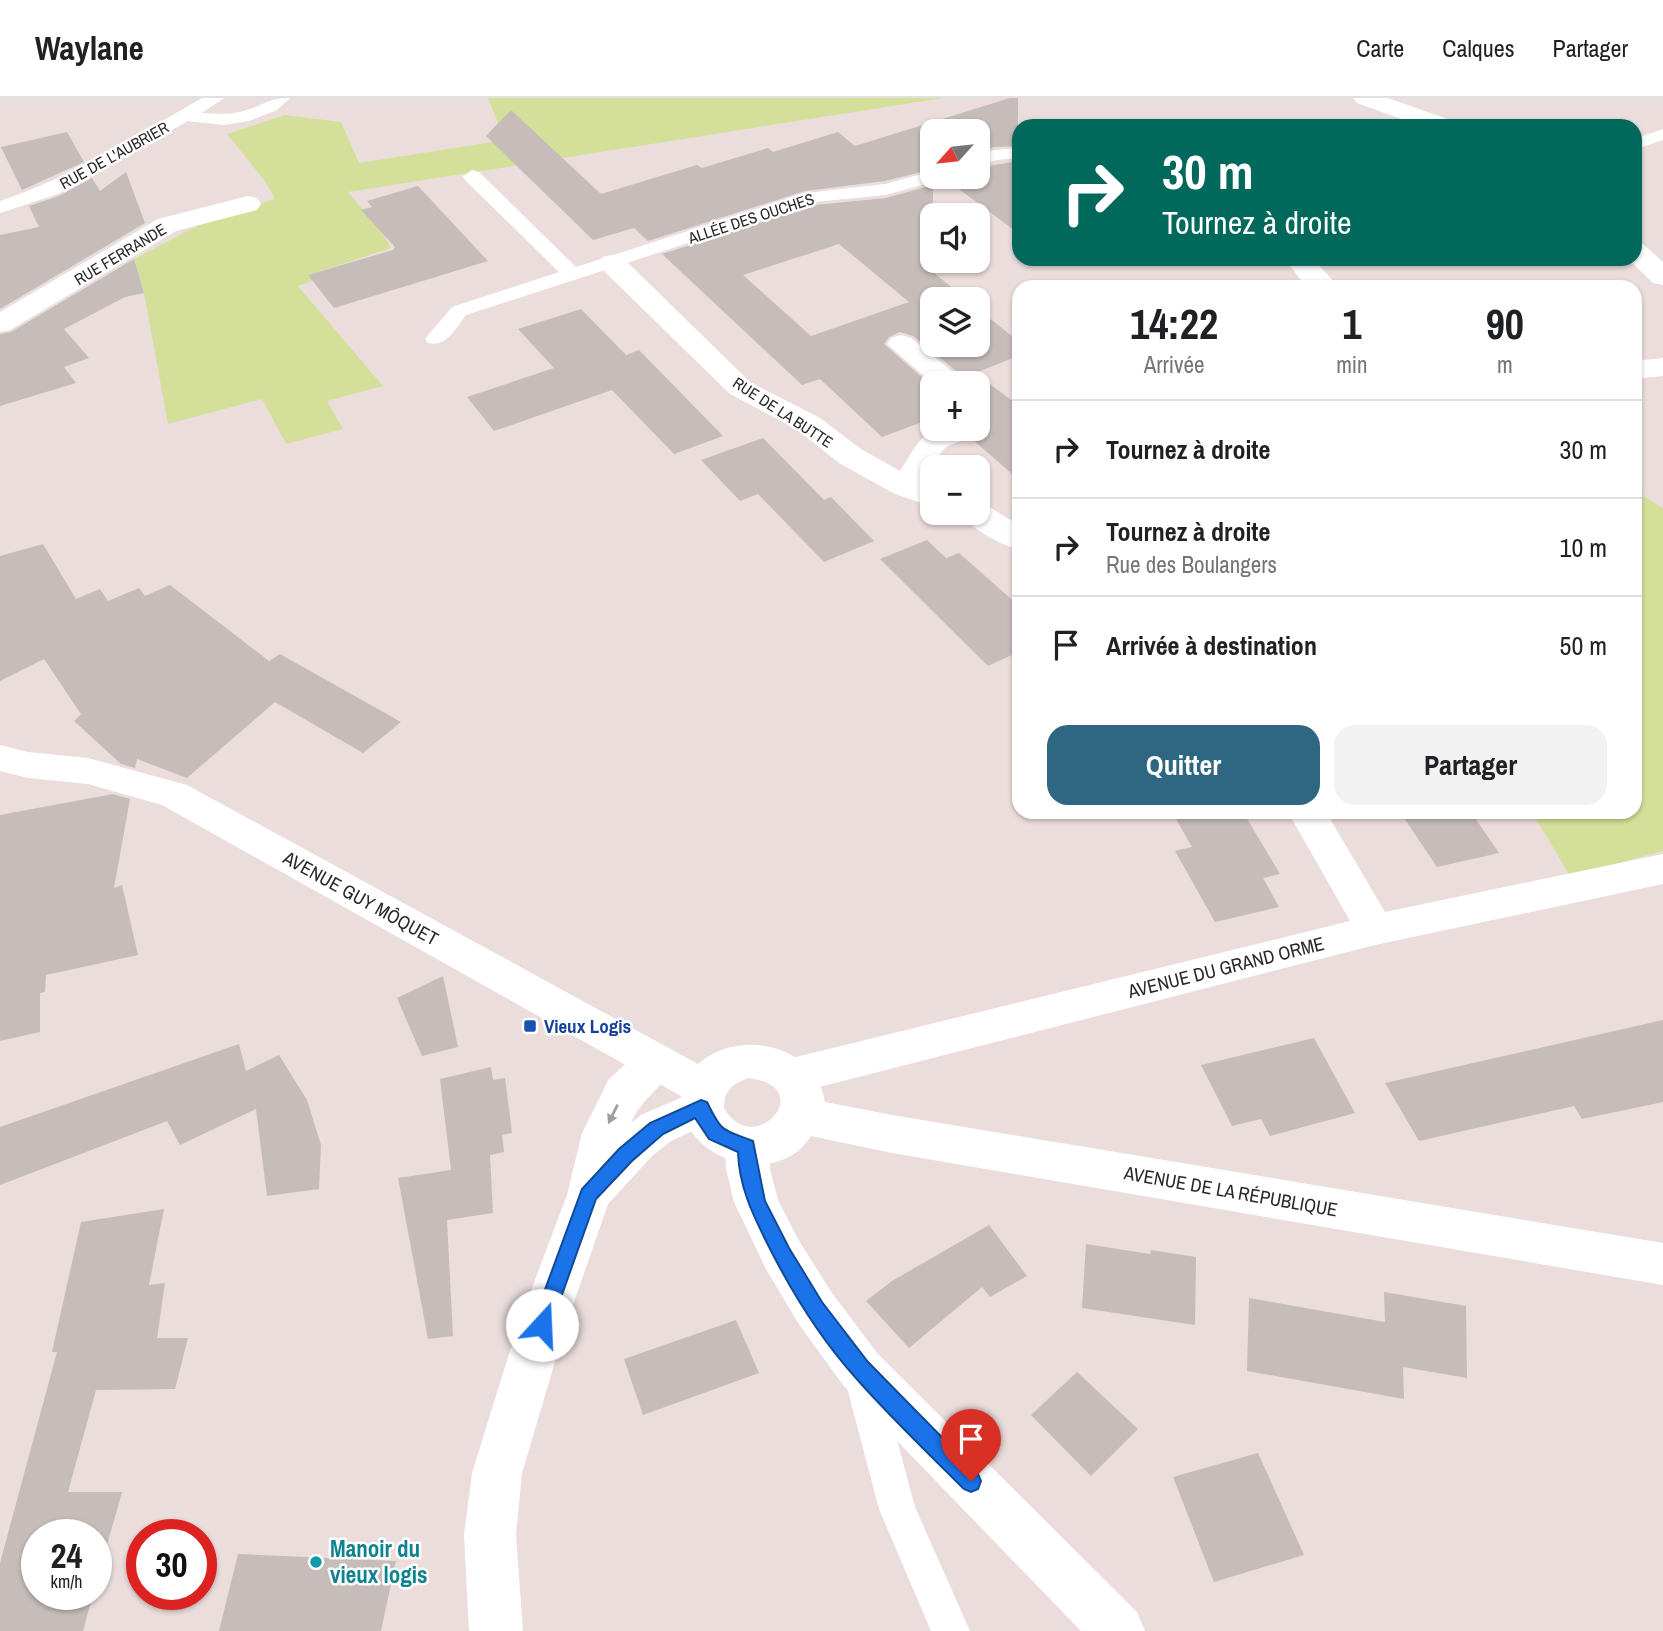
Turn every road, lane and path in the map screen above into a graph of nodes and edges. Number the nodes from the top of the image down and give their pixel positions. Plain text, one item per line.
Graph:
1 (215, 98) edge
2 (281, 98) edge
3 (1365, 98) edge
4 (187, 115) junction
5 (1424, 119) edge
6 (1663, 134) edge
7 (1642, 142) edge
8 (1012, 154) edge
9 (990, 156) edge
10 (472, 176) dead end
11 (920, 180) edge
12 (248, 204) dead end
13 (0, 206) edge
14 (1642, 257) edge
15 (612, 263) junction
16 (1304, 266) edge
17 (573, 275) junction
18 (1663, 277) edge
19 (1315, 280) edge
20 (1663, 284) edge
21 (1642, 288) edge
22 (0, 324) edge
23 (435, 339) dead end
24 (901, 344) dead end
25 (1663, 367) edge
26 (1642, 369) edge
27 (934, 371) edge
28 (934, 441) edge
29 (919, 492) edge
30 (990, 521) edge
31 (1012, 535) edge
32 (0, 758) edge
33 (1311, 819) edge
34 (1663, 869) edge
35 (1375, 930) junction
36 (656, 1062) junction
37 (796, 1096) junction
38 (702, 1098) junction
39 (747, 1146) junction
40 (589, 1195) junction
41 (1663, 1264) edge
42 (860, 1369) junction
43 (496, 1631) edge
44 (951, 1631) edge
45 (1118, 1631) edge

1 - 4 lane, RUE DE L'AUBRIER
2 - 4 lane, RUE DE L'AUBRIER
3 - 5 street
4 - 13 lane, RUE DE L'AUBRIER
6 - 7 lane
8 - 9 lane
10 - 17 lane
11 - 15 lane, ALLÉE DES OUCHES
12 - 22 street, RUE FERRANDE
14 - 18 street
15 - 17 lane, ALLÉE DES OUCHES
15 - 29 street, RUE DE LA BUTTE
16 - 19 street
17 - 23 lane, ALLÉE DES OUCHES
20 - 21 street
24 - 27 street
25 - 26 street
28 - 29 street, RUE DE LA BUTTE
30 - 31 street
32 - 36 street, AVENUE GUY MÔQUET
33 - 35 street
34 - 35 street, AVENUE DU GRAND ORME
35 - 37 street, AVENUE DU GRAND ORME
36 - 38 street, AVENUE GUY MÔQUET
36 -> 40 street
37 - 38 street
37 - 39 street
37 - 41 street, AVENUE DE LA RÉPUBLIQUE
38 - 39 street
38 - 40 street
39 - 42 street
40 - 43 street
42 - 44 lane
42 - 45 street

